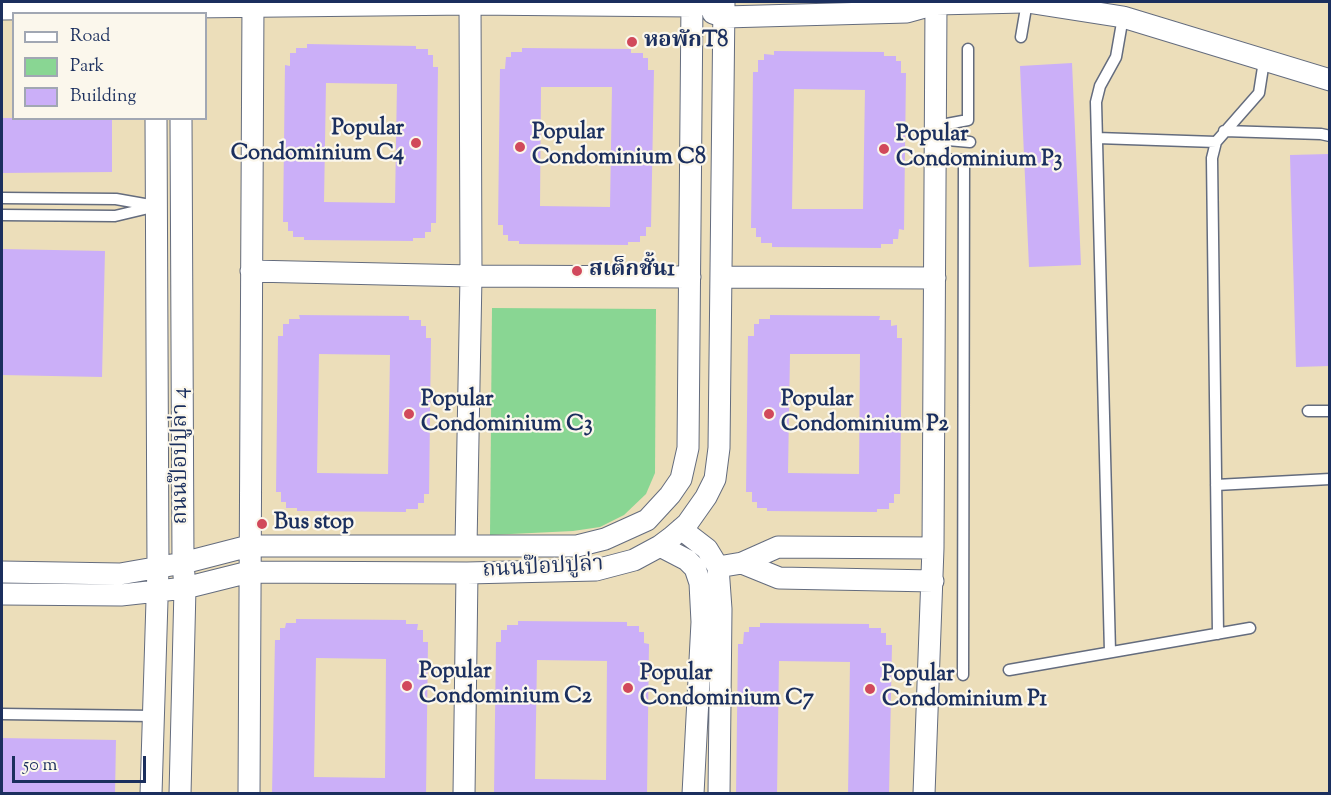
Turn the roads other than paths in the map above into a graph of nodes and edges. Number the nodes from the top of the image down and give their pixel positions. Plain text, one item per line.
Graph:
1 (932, 2) edge
2 (1026, 2) edge
3 (253, 3) edge
4 (470, 3) edge
5 (692, 4) edge
6 (180, 7) edge
7 (722, 7) edge
8 (156, 8) edge
9 (2, 9) edge
10 (1123, 17) junction
11 (1021, 37) dead end
12 (968, 50) dead end
13 (1264, 61) junction
14 (1329, 80) edge
15 (156, 120) edge
16 (181, 120) edge
17 (1224, 132) junction
18 (1329, 136) edge
19 (1097, 138) junction
20 (936, 141) junction
21 (970, 142) dead end
22 (1216, 142) junction
23 (2, 198) edge
24 (157, 206) junction
25 (181, 206) junction
26 (2, 215) edge
27 (251, 271) junction
28 (471, 276) junction
29 (690, 277) junction
30 (722, 277) junction
31 (935, 278) junction
32 (1308, 411) dead end
33 (1329, 411) edge
34 (1329, 479) edge
35 (1216, 484) junction
36 (681, 529) junction
37 (249, 546) junction
38 (466, 546) junction
39 (660, 546) junction
40 (933, 548) junction
41 (183, 563) junction
42 (742, 563) junction
43 (718, 567) junction
44 (158, 568) junction
45 (2, 572) edge
46 (249, 572) junction
47 (467, 573) junction
48 (933, 581) junction
49 (185, 588) junction
50 (157, 592) junction
51 (2, 594) edge
52 (1250, 628) dead end
53 (1218, 634) junction
54 (1110, 652) junction
55 (1010, 670) dead end
56 (963, 675) dead end
57 (2, 714) edge
58 (153, 716) junction
59 (151, 794) edge
60 (180, 794) edge
61 (249, 794) edge
62 (464, 794) edge
63 (693, 794) edge
64 (719, 794) edge
65 (924, 794) edge

1 - 2 street
1 - 7 street
1 - 20 street
2 - 10 street
2 - 11 lane
3 - 4 street
3 - 6 street
3 - 27 street
4 - 5 street
4 - 28 street
5 - 7 street
5 - 29 street, ถนนป๊อปปูล่า
6 - 8 street
7 - 30 street, ถนนป๊อปปูล่า
8 - 9 street
10 - 13 street
10 - 19 lane
12 - 20 lane
13 - 14 street
13 - 17 lane
15 - 24 street, ถนนป๊อปปูล่า 4
16 - 25 street, ถนนป๊อปปูล่า 4
17 - 18 lane
17 - 22 lane
19 - 22 lane
19 - 54 lane
20 - 21 lane
20 - 31 street
20 - 56 lane
22 - 35 lane
23 - 24 lane
24 - 25 street
24 - 26 lane
24 - 44 street, ถนนป๊อปปูล่า 4
25 - 41 street, ถนนป๊อปปูล่า 4
27 - 28 street
27 - 37 street
28 - 29 street
28 - 38 street
29 - 38 street, ถนนป๊อปปูล่า
30 - 31 street
30 - 36 street, ถนนป๊อปปูล่า
31 - 40 street
32 - 33 lane
34 - 35 lane
35 - 53 lane
36 - 39 street, ถนนป๊อปปูล่า
36 - 43 street
37 - 38 street, ถนนป๊อปปูล่า
37 - 41 street, ถนนป๊อปปูล่า
37 - 46 street
39 - 47 street, ถนนป๊อปปูล่า
39 - 63 street
40 - 42 street
40 - 48 street
41 - 44 street, ถนนป๊อปปูล่า
41 - 49 street, ถนนป๊อปปูล่า 4
42 - 43 street
42 - 48 street
43 - 64 street
44 - 45 street, ถนนป๊อปปูล่า
44 - 50 street, ถนนป๊อปปูล่า 4
46 - 47 street, ถนนป๊อปปูล่า
46 - 49 street, ถนนป๊อปปูล่า
46 - 61 street
47 - 62 street
48 - 65 street
49 - 50 street, ถนนป๊อปปูล่า
49 - 60 street, ถนนป๊อปปูล่า 4
50 - 51 street, ถนนป๊อปปูล่า
50 - 58 street, ถนนป๊อปปูล่า 4
52 - 53 lane
53 - 54 lane
54 - 55 lane
57 - 58 lane
58 - 59 street, ถนนป๊อปปูล่า 4

